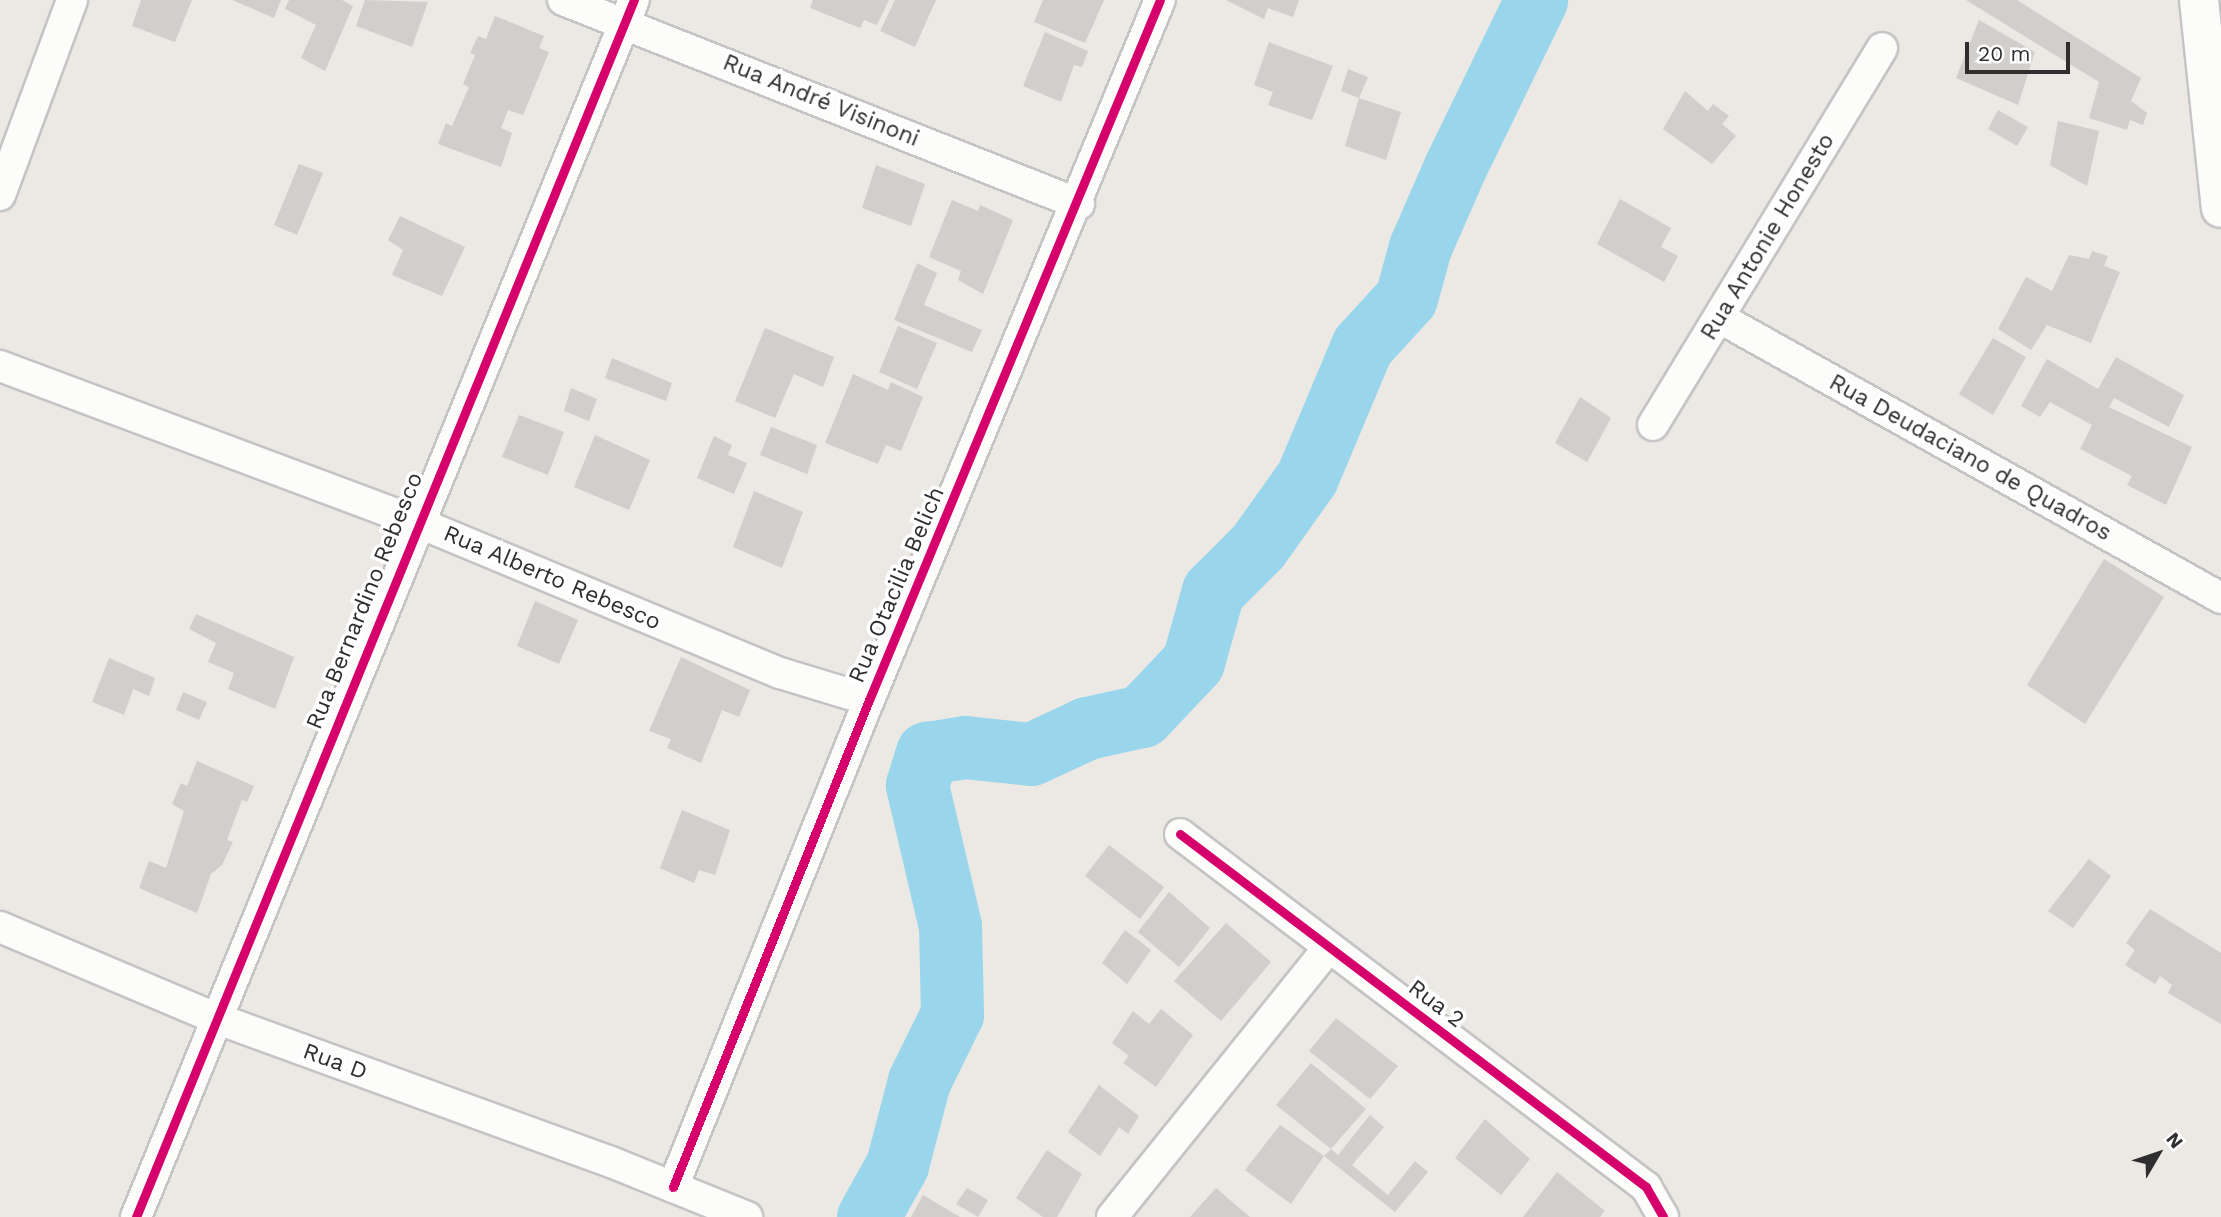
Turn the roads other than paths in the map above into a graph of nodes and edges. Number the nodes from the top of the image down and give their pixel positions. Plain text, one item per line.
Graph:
1 (72, 0) edge
2 (563, 0) edge
3 (1160, 0) edge
4 (2199, 0) edge
5 (629, 11) edge
6 (1882, 48) dead end
7 (2216, 116) edge
8 (0, 195) edge
9 (1079, 204) junction
10 (2221, 208) edge
11 (1720, 318) junction
12 (0, 366) edge
13 (1653, 425) dead end
14 (417, 522) junction
15 (2221, 598) edge
16 (869, 701) junction
17 (1180, 834) dead end
18 (0, 927) edge
19 (1329, 947) junction
20 (218, 1019) junction
21 (673, 1186) junction
22 (1663, 1214) edge
23 (136, 1217) edge
24 (747, 1217) edge
25 (1112, 1217) edge

1 - 8 street
2 - 5 street, Rua André Visinoni
3 - 9 street, Rua Otacilia Belich
4 - 7 main road
5 - 9 street, Rua André Visinoni
5 - 14 street, Rua Bernardino Rebesco
6 - 11 street, Rua Antonie Honesto
7 - 10 main road
9 - 16 street, Rua Otacilia Belich
11 - 13 street, Rua Antonie Honesto
11 - 15 street, Rua Deudaciano de Quadros
12 - 14 street, Rua Alberto Rebesco
14 - 16 street, Rua Alberto Rebesco
14 - 20 street, Rua Bernardino Rebesco
16 - 21 street, Rua Otacilia Belich
17 - 19 street, Rua 2
18 - 20 street, Rua D
19 - 22 street, Rua 2
19 - 25 street
20 - 21 street, Rua D
20 - 23 street, Rua Bernardino Rebesco
21 - 24 street, Rua D

